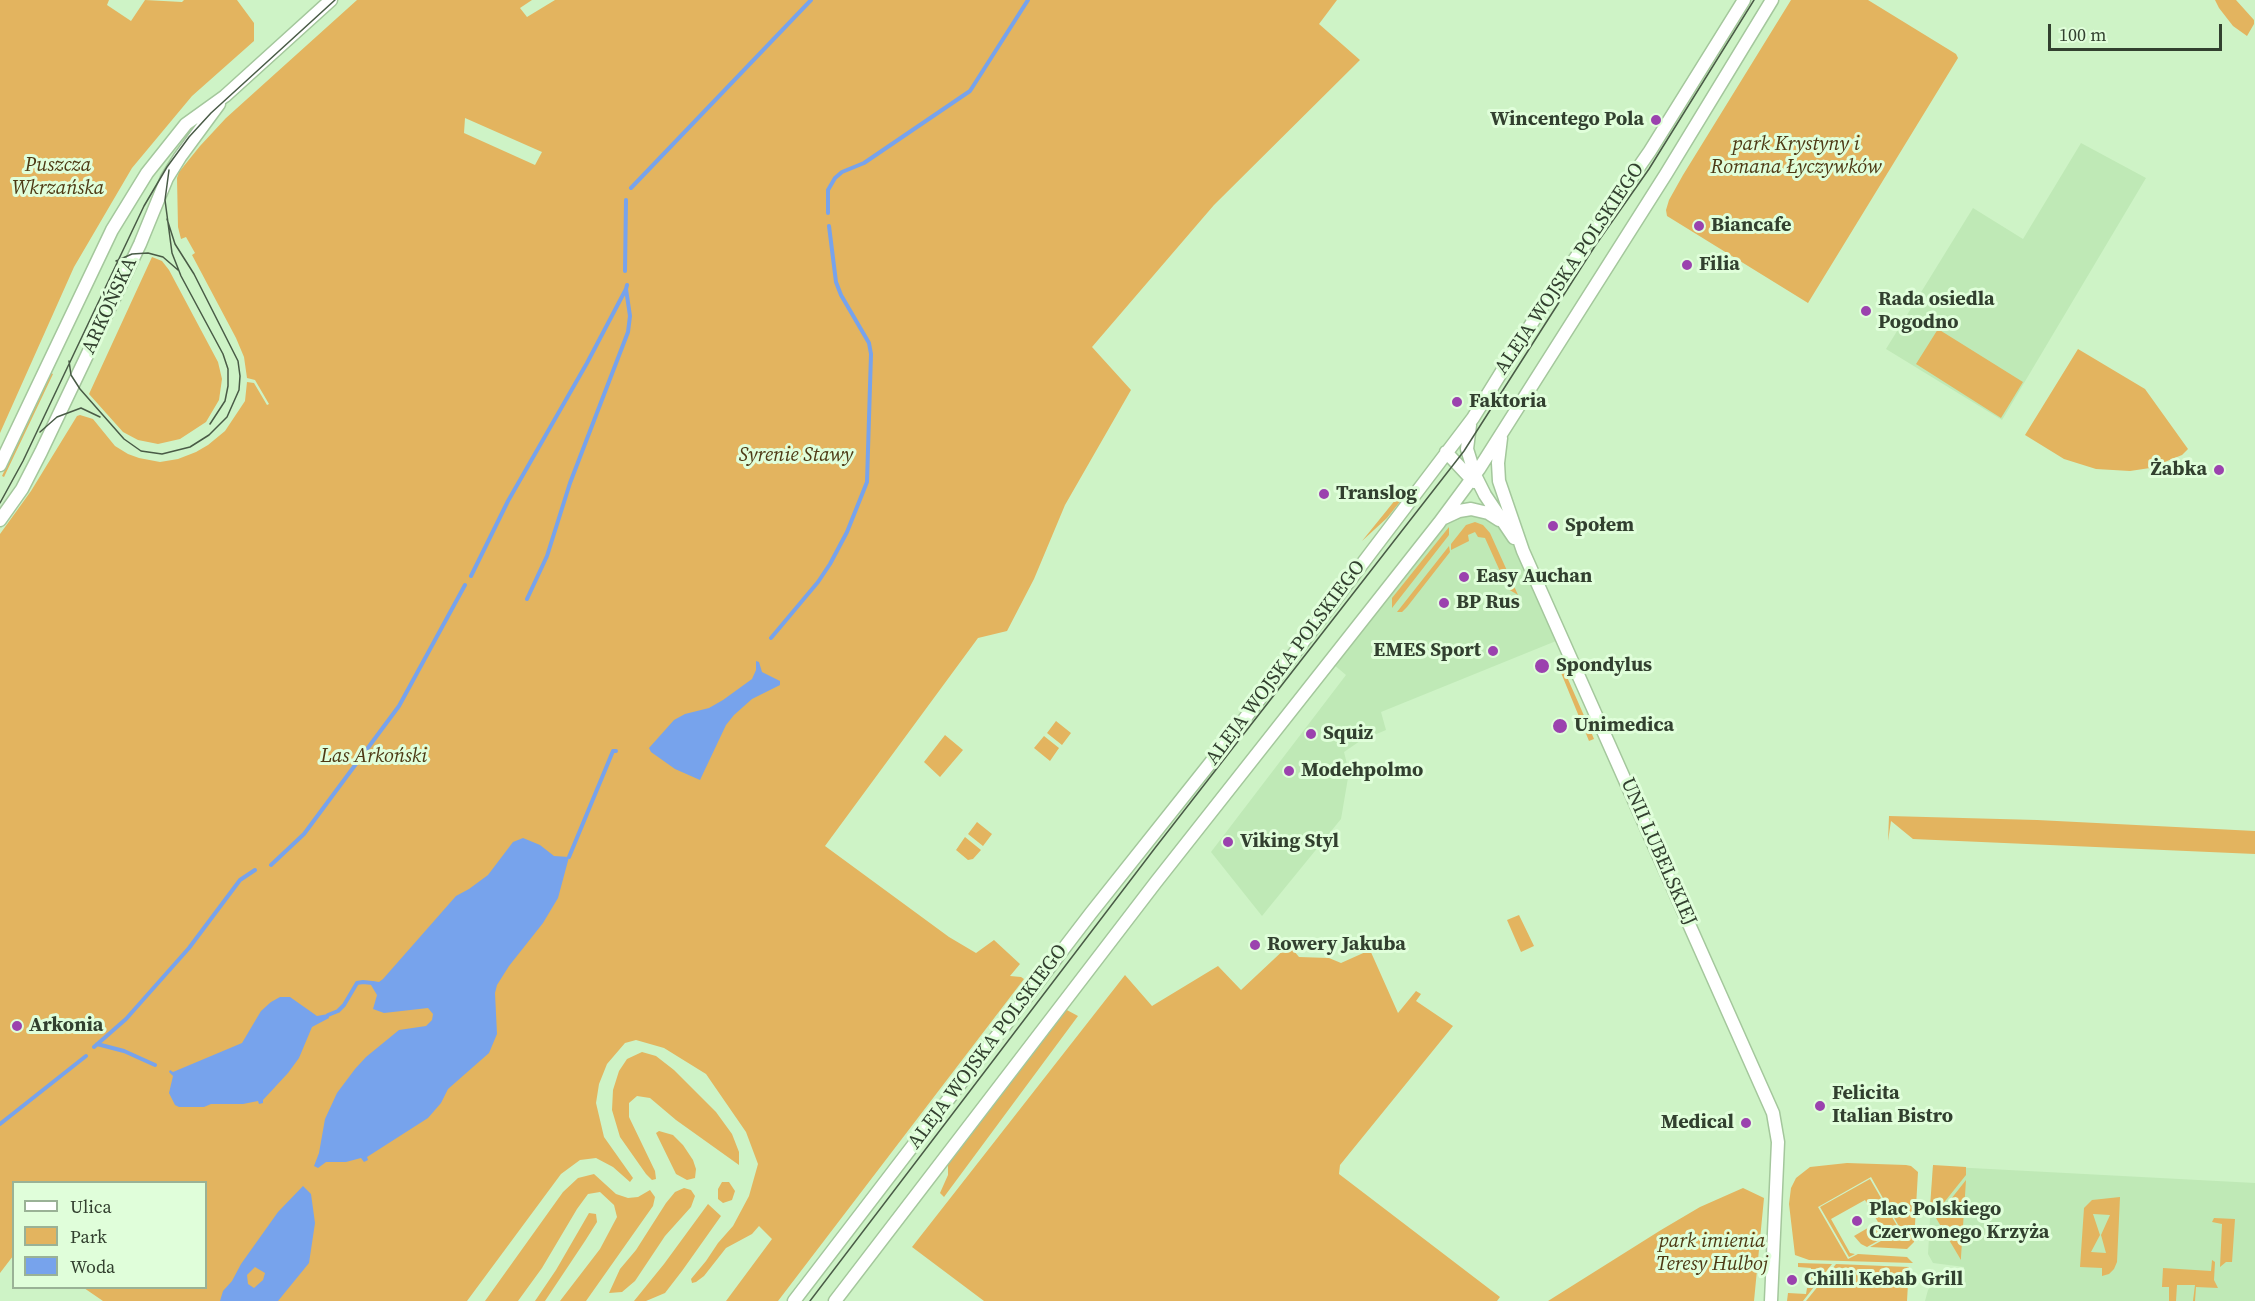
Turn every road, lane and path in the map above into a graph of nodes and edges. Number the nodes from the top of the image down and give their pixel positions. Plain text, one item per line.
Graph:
1 (331, 0) edge
2 (1744, 0) edge
3 (1772, 0) edge
4 (225, 96) junction
5 (1473, 418) junction
6 (1503, 431) junction
7 (1446, 452) junction
8 (0, 465) edge
9 (1474, 471) junction
10 (1500, 488) junction
11 (0, 520) edge
12 (1439, 523) junction
13 (1508, 528) junction
14 (1523, 552) junction
15 (794, 1301) edge
16 (835, 1301) edge
17 (1771, 1301) edge

1 - 4 main road, ARKOŃSKA
2 - 5 main road, ALEJA WOJSKA POLSKIEGO
3 - 6 main road, ALEJA WOJSKA POLSKIEGO
4 - 8 main road, ARKOŃSKA
4 - 11 main road, ARKOŃSKA
5 - 7 main road, ALEJA WOJSKA POLSKIEGO
5 - 9 main road
6 - 9 main road, ALEJA WOJSKA POLSKIEGO
6 - 10 main road, UNII LUBELSKIEJ
7 - 9 main road
7 - 15 main road, ALEJA WOJSKA POLSKIEGO
9 - 10 main road, UNII LUBELSKIEJ
9 - 12 main road, ALEJA WOJSKA POLSKIEGO
9 - 13 main road, UNII LUBELSKIEJ
10 - 14 main road, UNII LUBELSKIEJ
12 - 13 main road, UNII LUBELSKIEJ
12 - 16 main road, ALEJA WOJSKA POLSKIEGO
13 - 14 main road, UNII LUBELSKIEJ
14 - 17 main road, UNII LUBELSKIEJ

